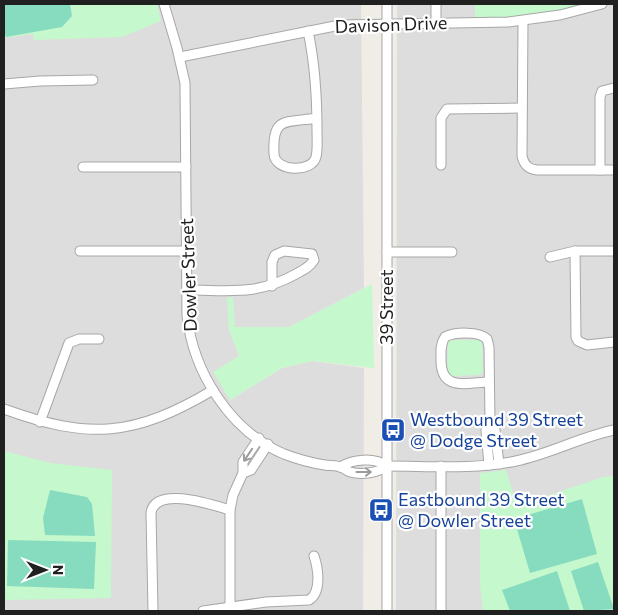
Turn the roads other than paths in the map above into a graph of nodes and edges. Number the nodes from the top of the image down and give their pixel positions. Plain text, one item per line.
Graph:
1 (164, 4) edge
2 (387, 4) edge
3 (436, 4) edge
4 (602, 4) edge
5 (523, 21) junction
6 (387, 23) junction
7 (436, 24) junction
8 (308, 31) junction
9 (180, 57) junction
10 (93, 80) dead end
11 (4, 84) edge
12 (614, 88) edge
13 (522, 108) junction
14 (317, 118) junction
15 (441, 165) dead end
16 (83, 167) dead end
17 (186, 167) junction
18 (600, 170) junction
19 (614, 170) edge
20 (80, 250) dead end
21 (186, 251) junction
22 (575, 251) junction
23 (614, 251) edge
24 (387, 252) junction
25 (452, 252) dead end
26 (550, 257) dead end
27 (272, 286) junction
28 (187, 290) junction
29 (99, 339) dead end
30 (614, 342) edge
31 (489, 382) junction
32 (213, 390) junction
33 (4, 409) edge
34 (40, 422) junction
35 (490, 422) junction
36 (614, 430) edge
37 (259, 438) junction
38 (268, 444) junction
39 (499, 464) junction
40 (489, 465) junction
41 (387, 466) junction
42 (441, 466) junction
43 (242, 473) junction
44 (230, 510) junction
45 (314, 556) dead end
46 (230, 606) junction
47 (153, 611) edge
48 (203, 611) edge
49 (387, 611) edge
50 (441, 611) edge

1 - 9 street, Dowler Street
2 - 6 street, 39 Street
3 - 7 street
4 - 5 street, Davison Drive
5 - 7 street, Davison Drive
5 - 13 street
6 - 7 street, Davison Drive
6 - 8 street, Davison Drive
6 - 24 street, 39 Street
8 - 9 street, Davison Drive
8 - 14 street
9 - 17 street, Dowler Street
10 - 11 street
12 - 18 street
13 - 15 street
13 - 18 street
14 - 14 street
16 - 17 street
17 - 21 street, Dowler Street
18 - 19 street
20 - 21 street
21 - 28 street, Dowler Street
22 - 23 street
22 - 26 street
22 - 30 street
24 - 25 street
24 - 41 street, 39 Street
27 - 27 street
27 - 28 street
28 - 32 street, Dowler Street
29 - 34 street
31 - 31 street
31 - 35 street
32 - 34 street
32 - 37 street, Dowler Street
33 - 34 street
35 - 39 street
35 - 40 street
36 - 39 street, Dowler Street
37 - 38 street, Dowler Street
37 -> 43 street
38 - 41 street, Dowler Street
38 - 43 street
39 - 40 street, Dowler Street
40 - 42 street, Dowler Street
41 - 42 street, Dowler Street
41 - 49 street, 39 Street
42 - 50 street
43 - 44 street
44 - 46 street
44 - 47 street
45 - 46 street
46 - 48 street

